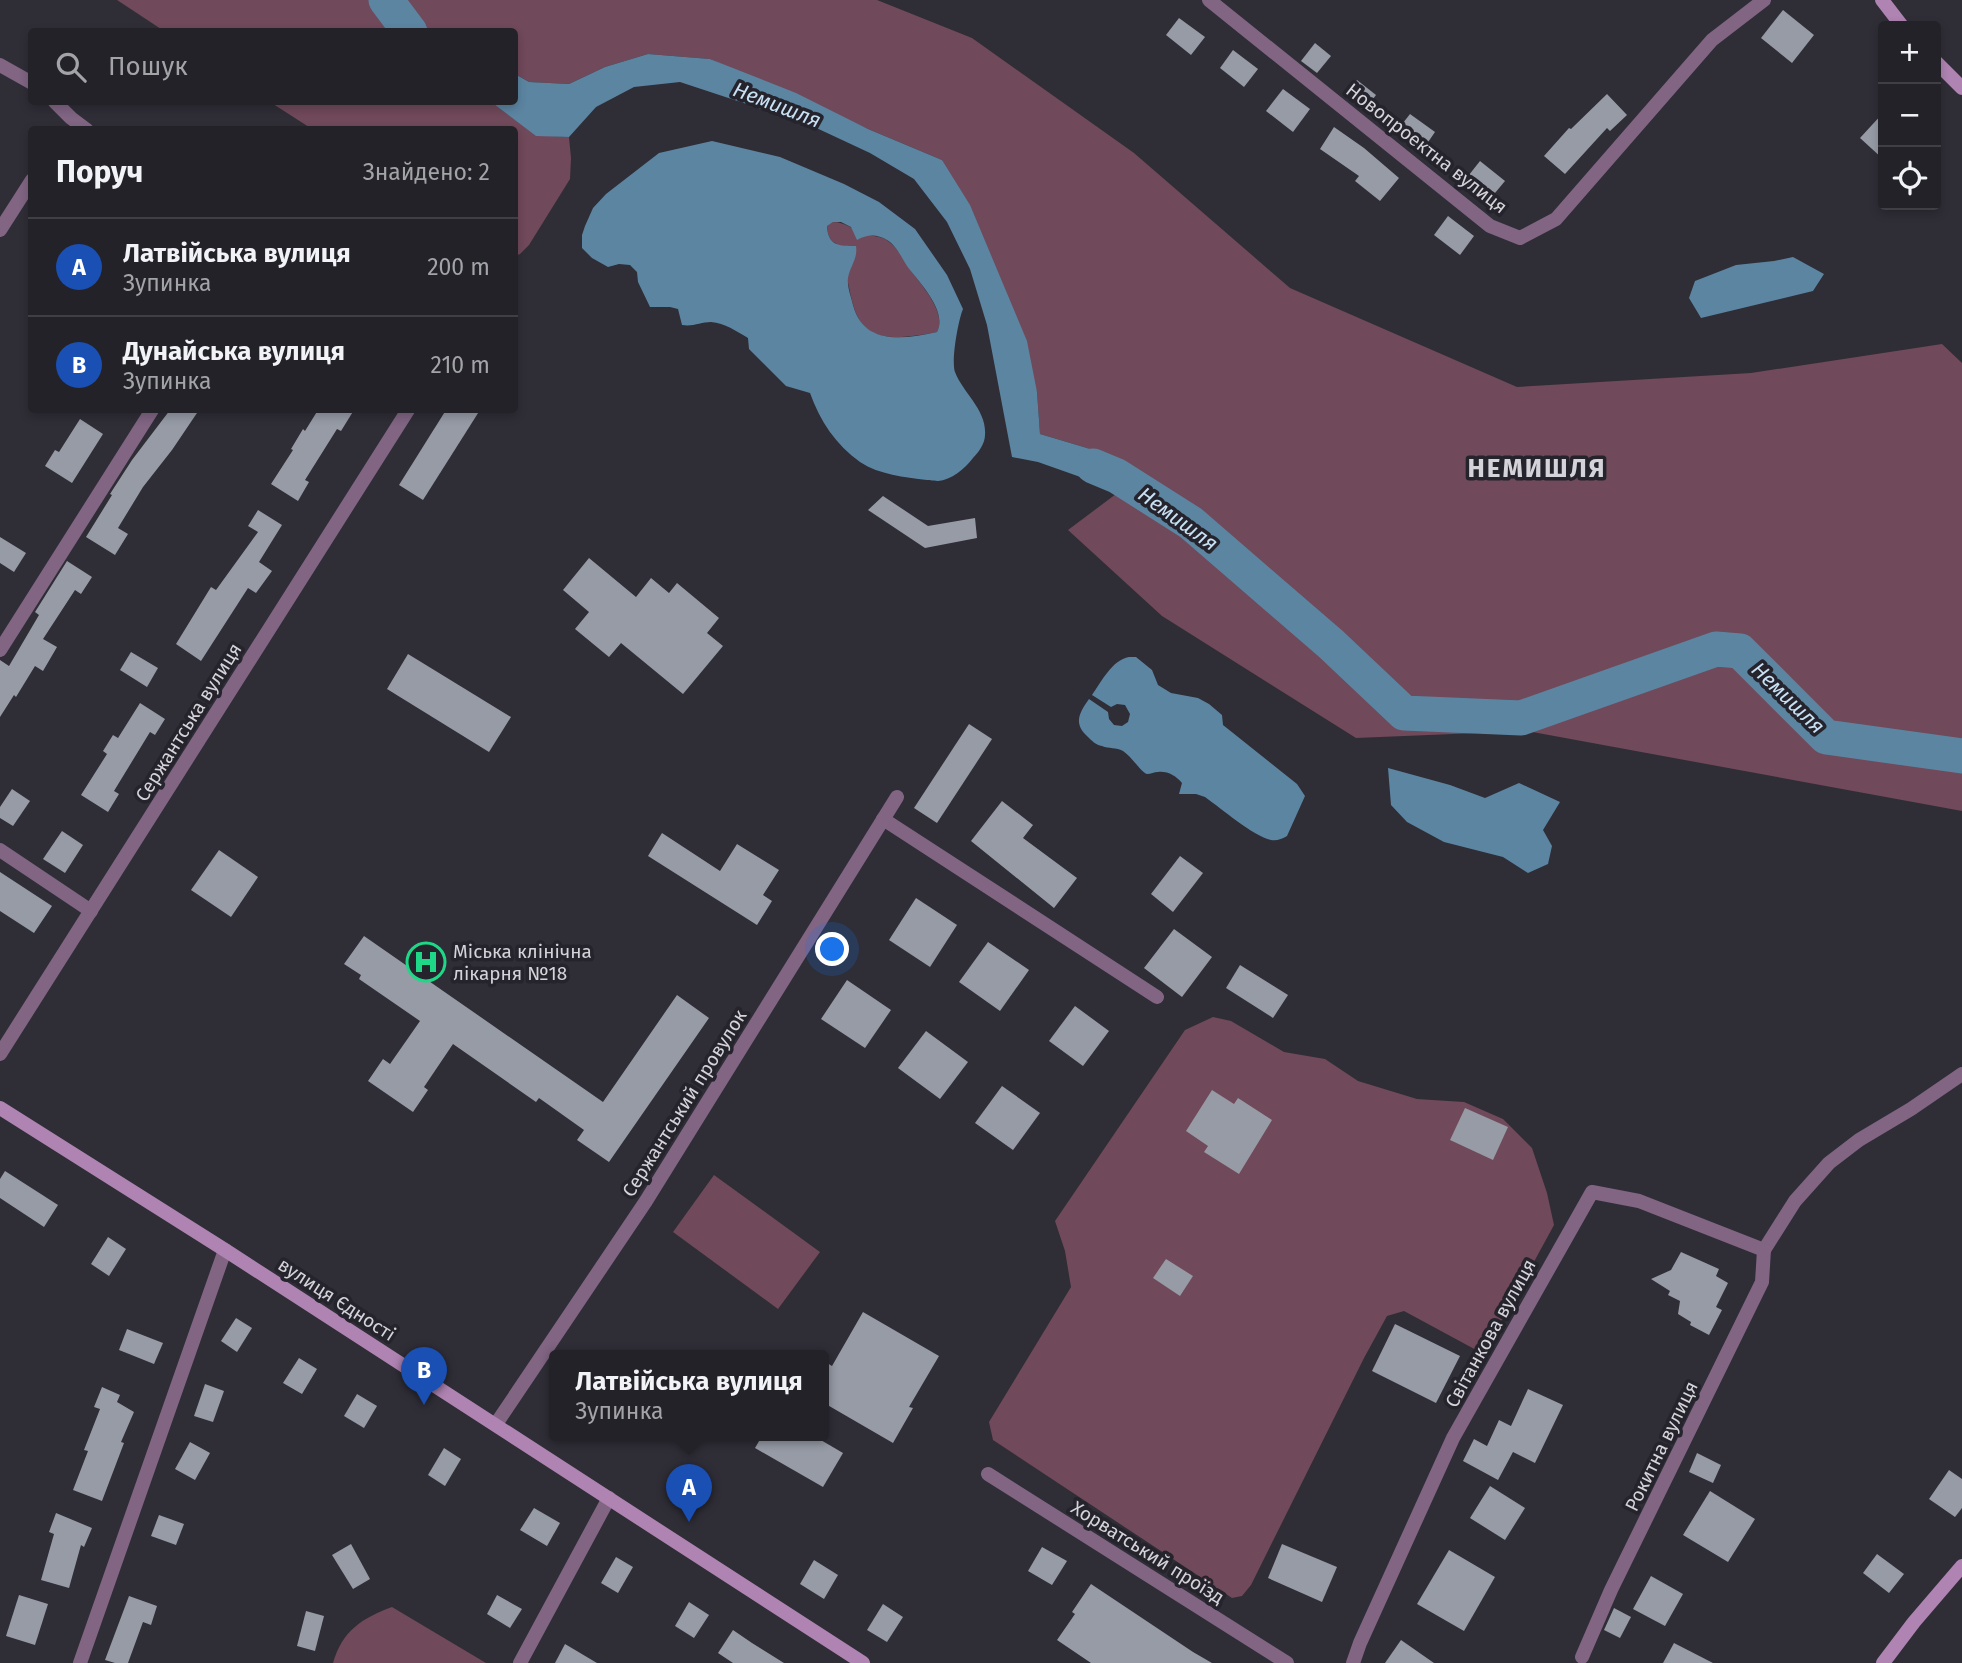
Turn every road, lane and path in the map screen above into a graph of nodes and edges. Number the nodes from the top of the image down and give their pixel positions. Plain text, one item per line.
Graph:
1 (1209, 0) edge
2 (1764, 0) edge
3 (1882, 0) edge
4 (1898, 21) edge
5 (0, 65) edge
6 (1941, 67) edge
7 (28, 81) edge
8 (1962, 88) edge
9 (57, 105) edge
10 (67, 124) edge
11 (28, 186) edge
12 (0, 230) edge
13 (150, 413) edge
14 (406, 413) edge
15 (0, 650) edge
16 (897, 797) dead end
17 (883, 819) junction
18 (0, 850) edge
19 (91, 911) junction
20 (1157, 997) dead end
21 (0, 1054) edge
22 (1962, 1074) edge
23 (1, 1112) edge
24 (225, 1250) junction
25 (1764, 1250) junction
26 (496, 1424) junction
27 (988, 1474) dead end
28 (609, 1498) junction
29 (1962, 1566) edge
30 (1582, 1657) dead end
31 (80, 1663) edge
32 (520, 1663) edge
33 (863, 1663) edge
34 (1287, 1663) edge
35 (1353, 1663) edge
36 (1883, 1663) edge

1 - 2 street, Новопроектна вулиця
3 - 4 main road
5 - 7 street
6 - 8 main road
9 - 10 street
11 - 12 street
13 - 15 street
14 - 19 street, Сержантська вулиця
16 - 17 street, Сержантський провулок
17 - 20 street
17 - 26 street, Сержантський провулок
18 - 19 street
19 - 21 street, Сержантська вулиця
22 - 25 street
23 - 24 main road, вулиця Єдності
24 - 26 main road, вулиця Єдності
24 - 31 street
25 - 30 street, Рокитна вулиця
25 - 35 street, Світанкова вулиця
26 - 28 main road, вулиця Єдності
27 - 34 street, Хорватський проїзд
28 - 32 street
28 - 33 main road, вулиця Єдності
29 - 36 main road

